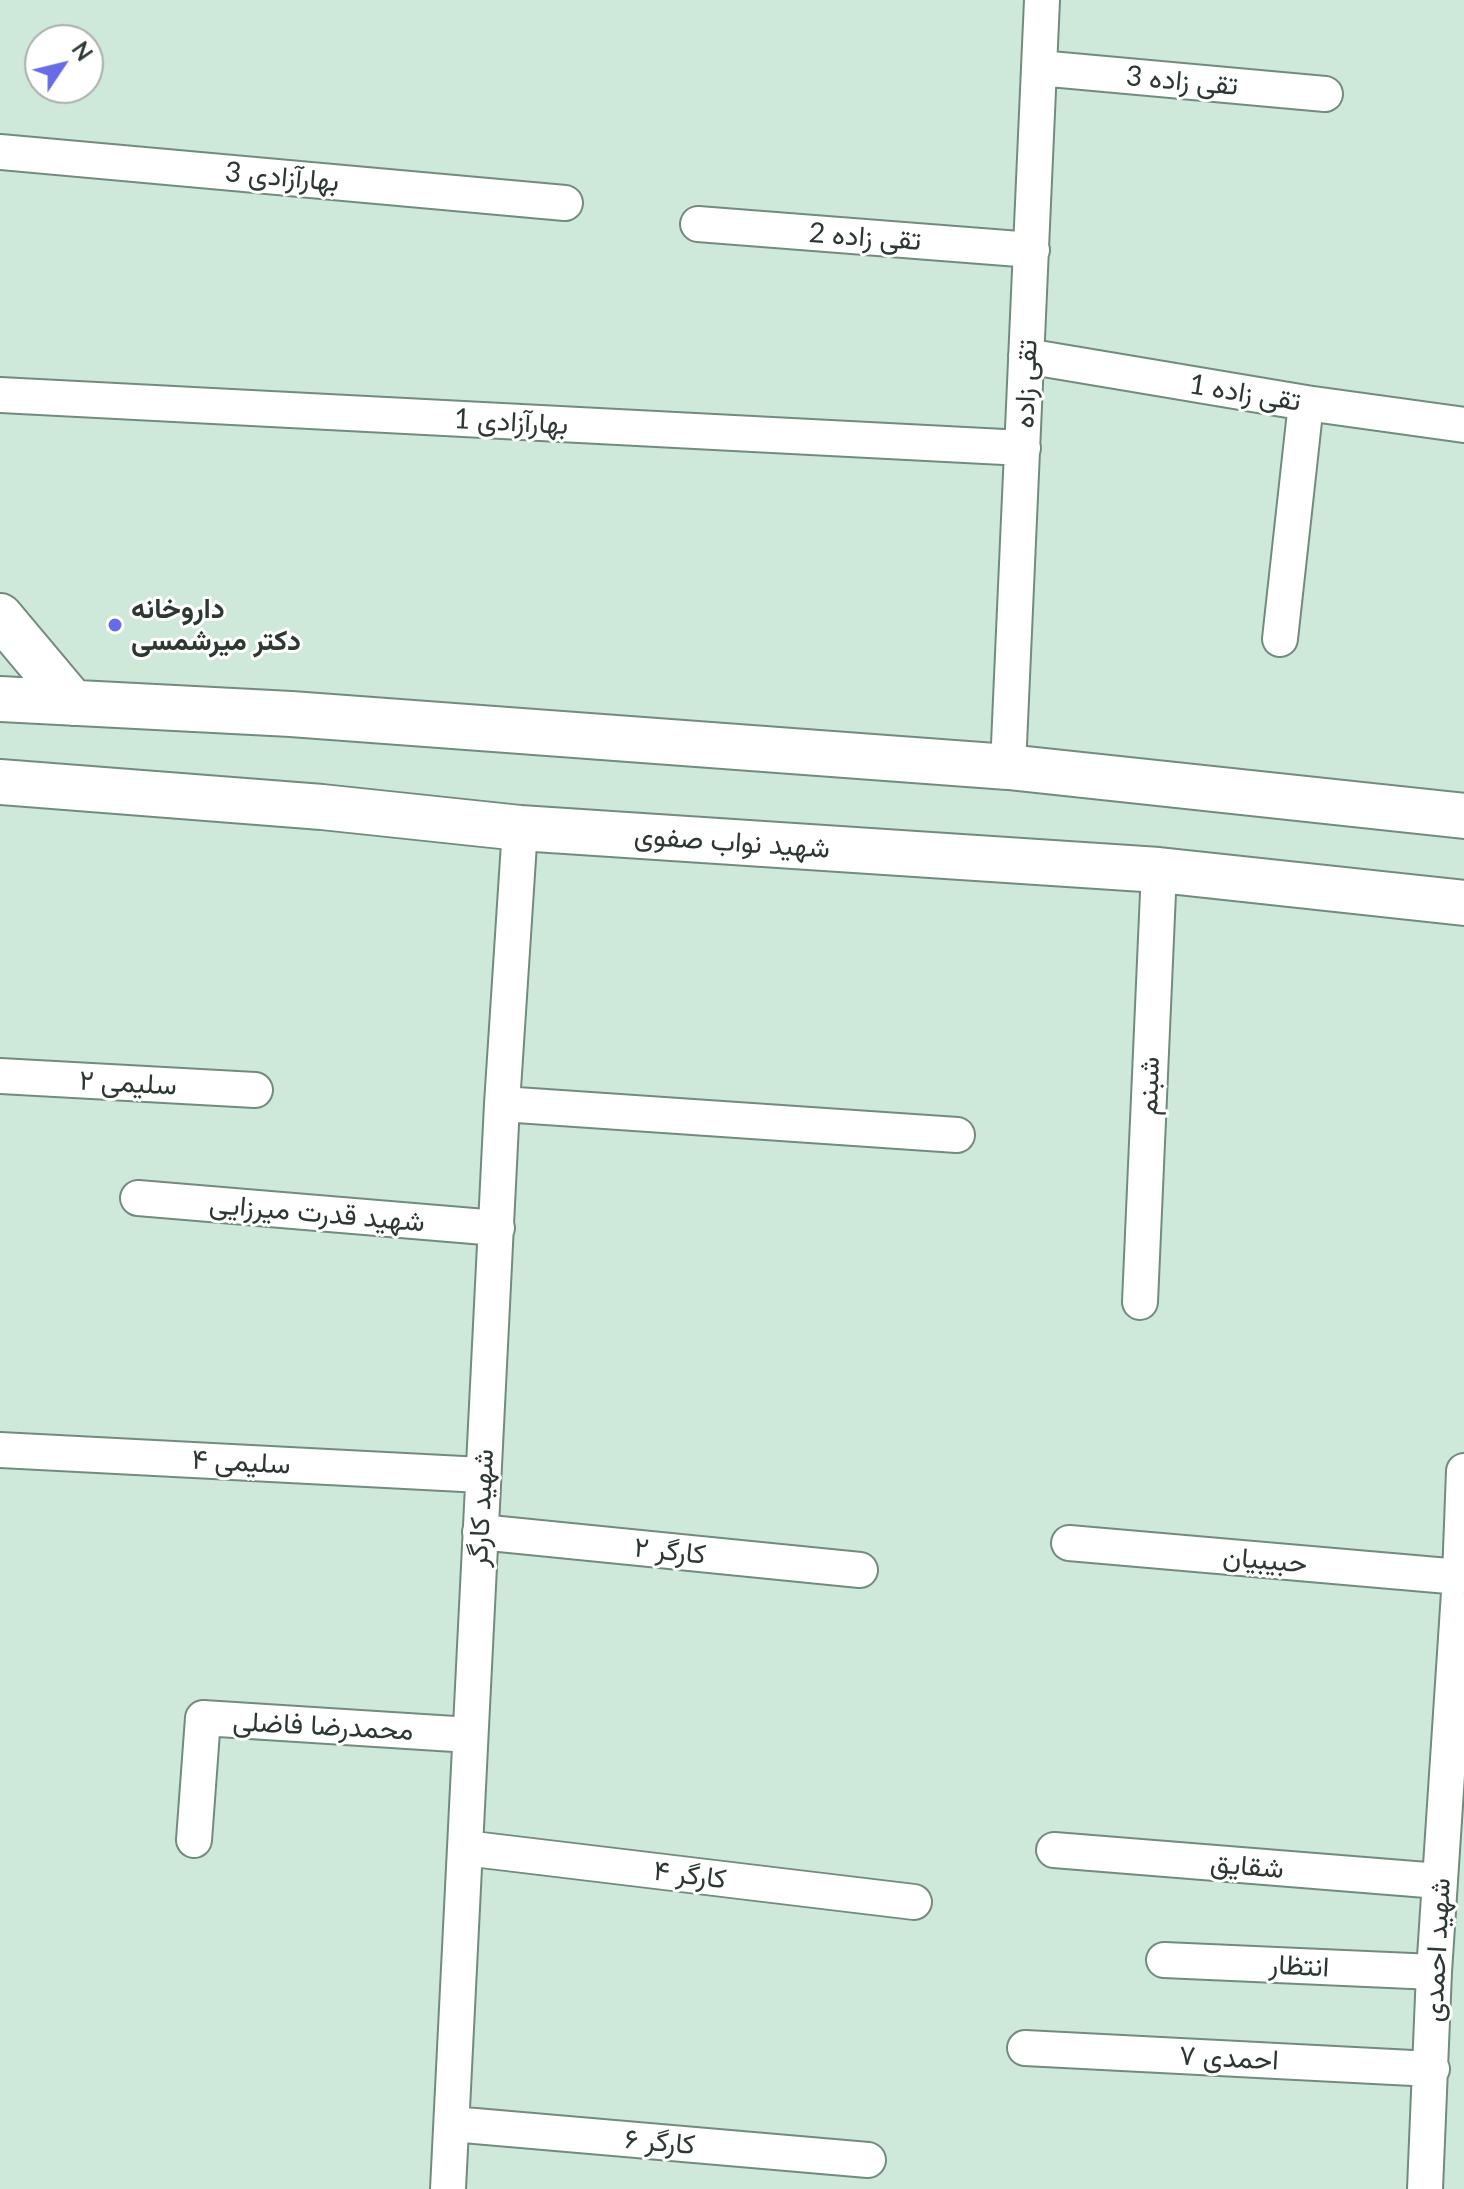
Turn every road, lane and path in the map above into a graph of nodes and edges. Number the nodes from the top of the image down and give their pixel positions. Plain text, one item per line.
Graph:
1 (1042, 0) edge
2 (1039, 68) junction
3 (1325, 94) dead end
4 (0, 152) edge
5 (565, 203) dead end
6 (698, 224) dead end
7 (1032, 250) junction
8 (1026, 356) junction
9 (0, 395) edge
10 (1306, 403) junction
11 (1464, 425) edge
12 (1023, 448) junction
13 (0, 616) edge
14 (1280, 639) dead end
15 (0, 699) edge
16 (73, 703) junction
17 (1008, 767) junction
18 (0, 782) edge
19 (1464, 816) edge
20 (520, 828) junction
21 (1159, 870) junction
22 (1464, 903) edge
23 (0, 1076) edge
24 (255, 1090) dead end
25 (502, 1104) junction
26 (957, 1135) dead end
27 (138, 1198) dead end
28 (497, 1228) junction
29 (1140, 1302) dead end
30 (0, 1450) edge
31 (1464, 1471) edge
32 (482, 1475) junction
33 (480, 1532) junction
34 (1069, 1543) dead end
35 (860, 1570) dead end
36 (1460, 1577) junction
37 (470, 1735) junction
38 (194, 1840) dead end
39 (465, 1848) junction
40 (1054, 1850) dead end
41 (1439, 1881) junction
42 (914, 1902) dead end
43 (1164, 1960) dead end
44 (1434, 1972) junction
45 (1025, 2048) dead end
46 (1432, 2069) junction
47 (452, 2124) junction
48 (868, 2160) dead end
49 (448, 2189) edge
50 (1425, 2189) edge

1 - 2 street, تقی زاده
2 - 3 street, تقی زاده 3
2 - 7 street, تقی زاده
4 - 5 street, بهارآزادی 3
6 - 7 street, تقی زاده 2
7 - 8 street, تقی زاده
8 - 10 street, تقی زاده 1
8 - 12 street, تقی زاده
9 - 12 street, بهارآزادی 1
10 - 11 street, تقی زاده 1
10 - 14 street
12 - 17 street, تقی زاده
13 - 16 main road
15 - 16 main road
16 - 17 main road
17 - 19 main road
18 - 20 main road, شهید نواب صفوی
20 - 21 main road, شهید نواب صفوی
20 - 25 street, شهید کارگر
21 - 22 main road, شهید نواب صفوی
21 - 29 street, شبنم
23 - 24 street, سلیمی ۲
25 - 26 street
25 - 28 street, شهید کارگر
27 - 28 street, شهید قدرت میرزایی
28 - 32 street, شهید کارگر
30 - 32 street, سلیمی ۴
31 - 36 street, شهید احمدی
32 - 33 street, شهید کارگر
33 - 35 street, کارگر ۲
33 - 37 street, شهید کارگر
34 - 36 street, حبیبیان
36 - 41 street, شهید احمدی
37 - 38 street, محمدرضا فاضلی
37 - 39 street, شهید کارگر
39 - 42 street, کارگر ۴
39 - 47 street, شهید کارگر
40 - 41 street, شقایق
41 - 44 street, شهید احمدی
43 - 44 street, انتظار
44 - 46 street, شهید احمدی
45 - 46 street, احمدی ۷
46 - 50 street, شهید احمدی
47 - 48 street, کارگر ۶
47 - 49 street, شهید کارگر

